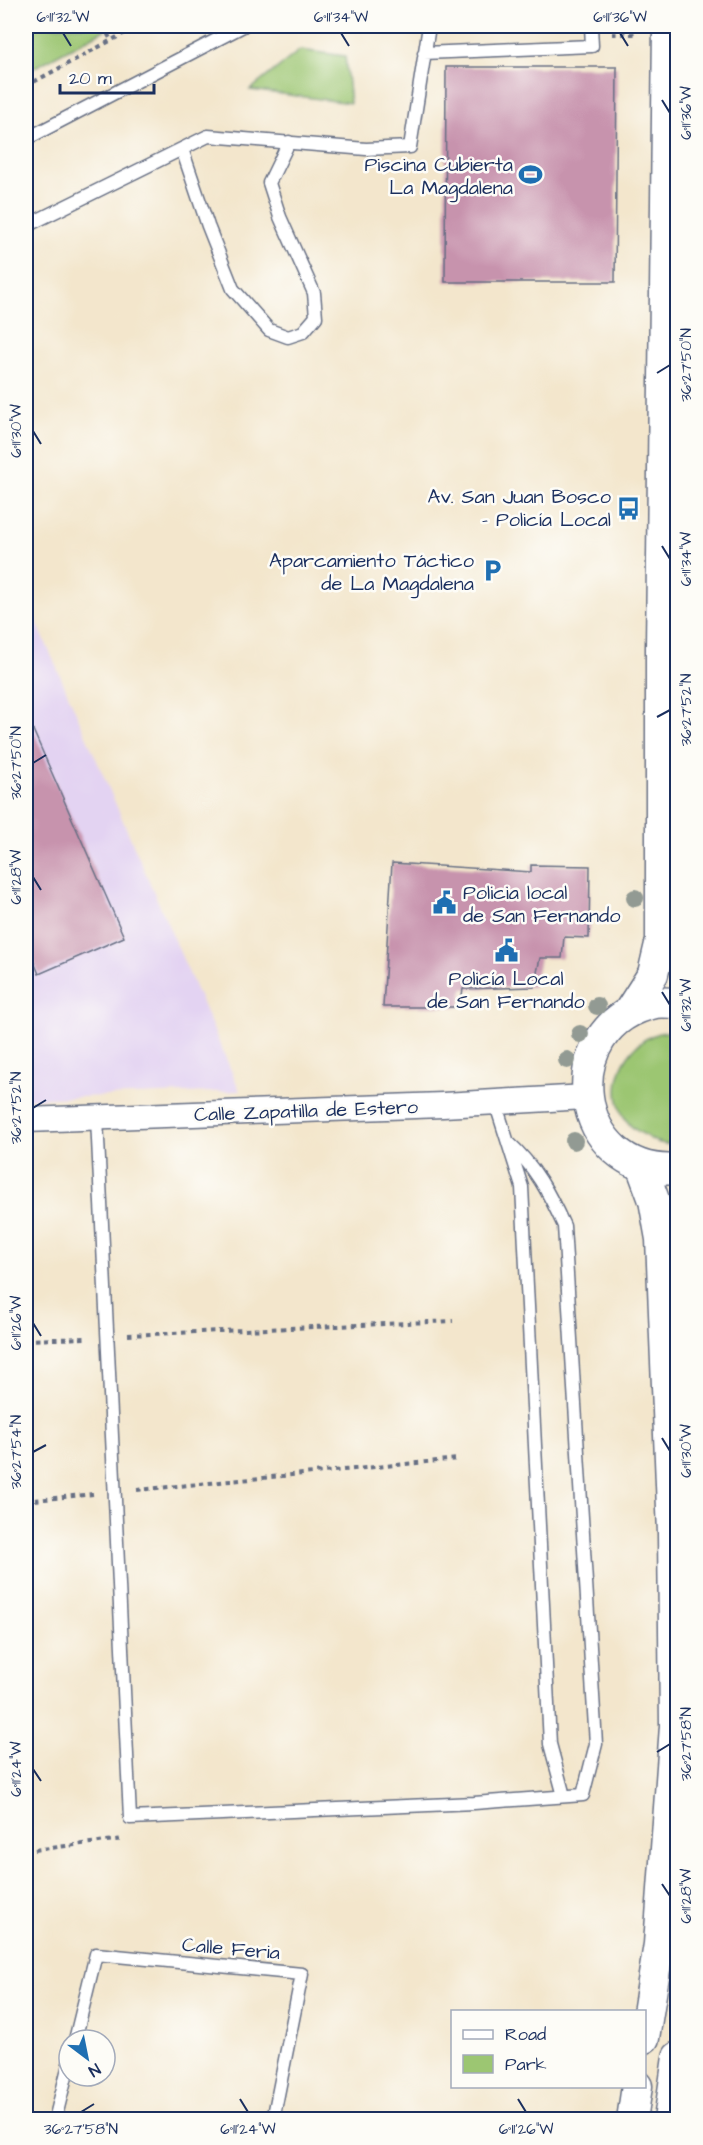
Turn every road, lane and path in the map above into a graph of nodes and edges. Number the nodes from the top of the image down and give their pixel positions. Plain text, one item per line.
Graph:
1 (102, 26) edge
2 (138, 26) edge
3 (243, 26) edge
4 (429, 26) edge
5 (591, 26) edge
6 (668, 26) edge
7 (111, 40) junction
8 (424, 52) junction
9 (26, 86) edge
10 (26, 139) edge
11 (290, 142) junction
12 (182, 149) junction
13 (26, 226) edge
14 (678, 1003) edge
15 (628, 1013) junction
16 (586, 1097) junction
17 (495, 1102) junction
18 (97, 1118) junction
19 (26, 1120) edge
20 (508, 1142) junction
21 (641, 1165) junction
22 (678, 1169) edge
23 (453, 1321) dead end
24 (107, 1336) junction
25 (26, 1340) edge
26 (459, 1458) dead end
27 (115, 1492) junction
28 (26, 1501) edge
29 (564, 1796) junction
30 (78, 2028) edge
31 (646, 2031) edge
32 (678, 2057) edge
33 (63, 2088) edge
34 (637, 2088) edge
35 (55, 2120) edge
36 (273, 2120) edge
37 (632, 2120) edge
38 (669, 2120) edge

1 - 7 path
2 - 7 path
3 - 10 lane
4 - 8 lane
5 - 8 lane
6 - 15 street
7 - 9 path
8 - 11 lane
11 - 12 lane
11 - 12 lane
12 - 13 lane
14 - 15 street
15 - 16 street
16 - 17 street, Calle Zapatilla de Estero
16 - 21 street
17 - 18 street, Calle Zapatilla de Estero
17 - 20 lane
18 - 19 street, Calle Zapatilla de Estero
18 - 24 lane
20 - 29 lane
20 - 29 lane
21 - 22 street
21 - 31 street
23 - 24 path
24 - 25 path
24 - 27 lane
26 - 27 path
27 - 28 path
27 - 29 lane
30 - 36 lane, Calle Feria
32 - 38 street
33 - 35 lane
34 - 37 street

